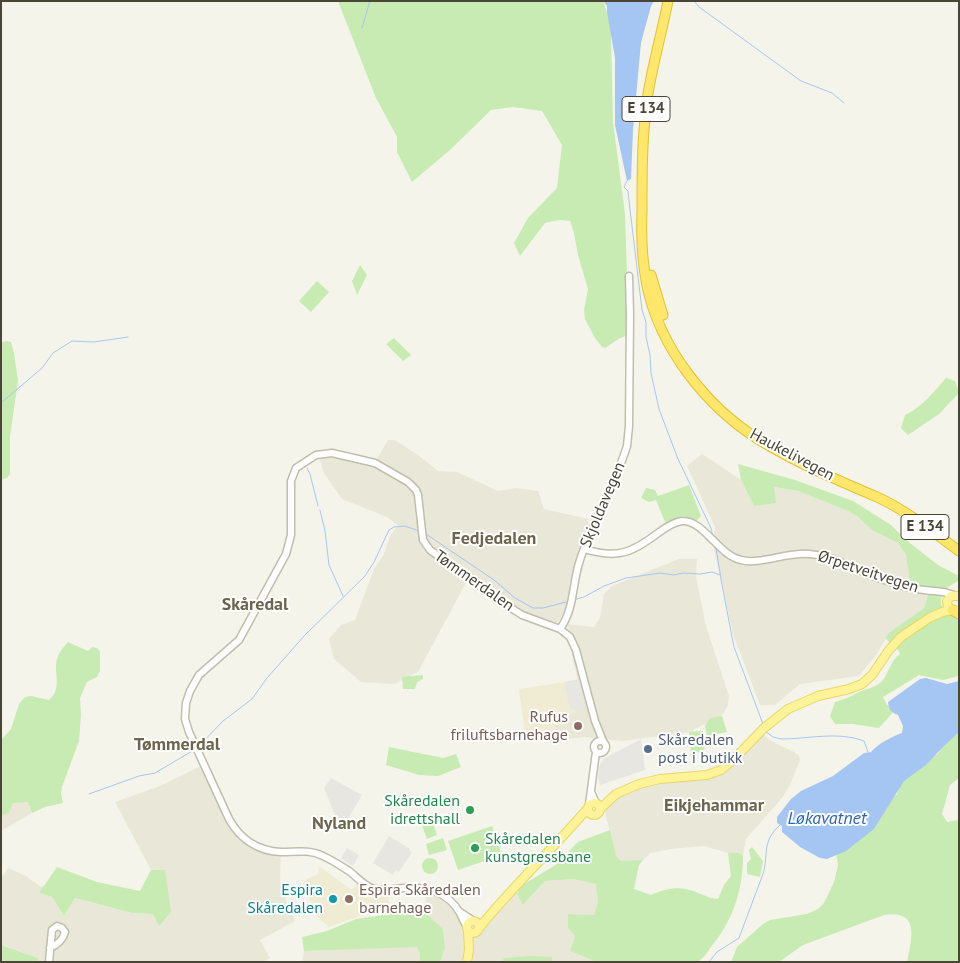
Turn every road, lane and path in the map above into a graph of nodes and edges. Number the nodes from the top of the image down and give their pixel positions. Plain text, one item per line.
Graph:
1 (667, 5) edge
2 (629, 276) dead end
3 (866, 494) junction
4 (584, 549) junction
5 (959, 552) edge
6 (959, 557) edge
7 (935, 590) junction
8 (957, 595) edge
9 (947, 601) junction
10 (955, 611) edge
11 (929, 618) junction
12 (560, 629) junction
13 (599, 742) junction
14 (599, 752) junction
15 (593, 807) junction
16 (473, 926) junction
17 (50, 948) dead end
18 (48, 962) edge
19 (467, 962) edge

1 - 3 highway, Haukelivegen / E 134
2 - 4 street, Skjoldavegen
3 - 5 highway, Haukelivegen / E 134
3 - 6 highway, Haukelivegen / E 134
4 - 7 street, Ørpetveitvegen
4 - 12 street, Skjoldavegen
7 - 8 street, Ørpetveitvegen
7 - 9 street, Ørpetveitvegen
8 - 9 main road
9 - 10 main road
9 - 11 main road
10 - 11 main road
11 - 15 main road
12 - 13 street
12 - 16 street, Tømmerdalen
13 - 14 street
13 - 14 street
14 - 15 street
15 - 16 main road
16 - 19 main road
17 - 18 street

